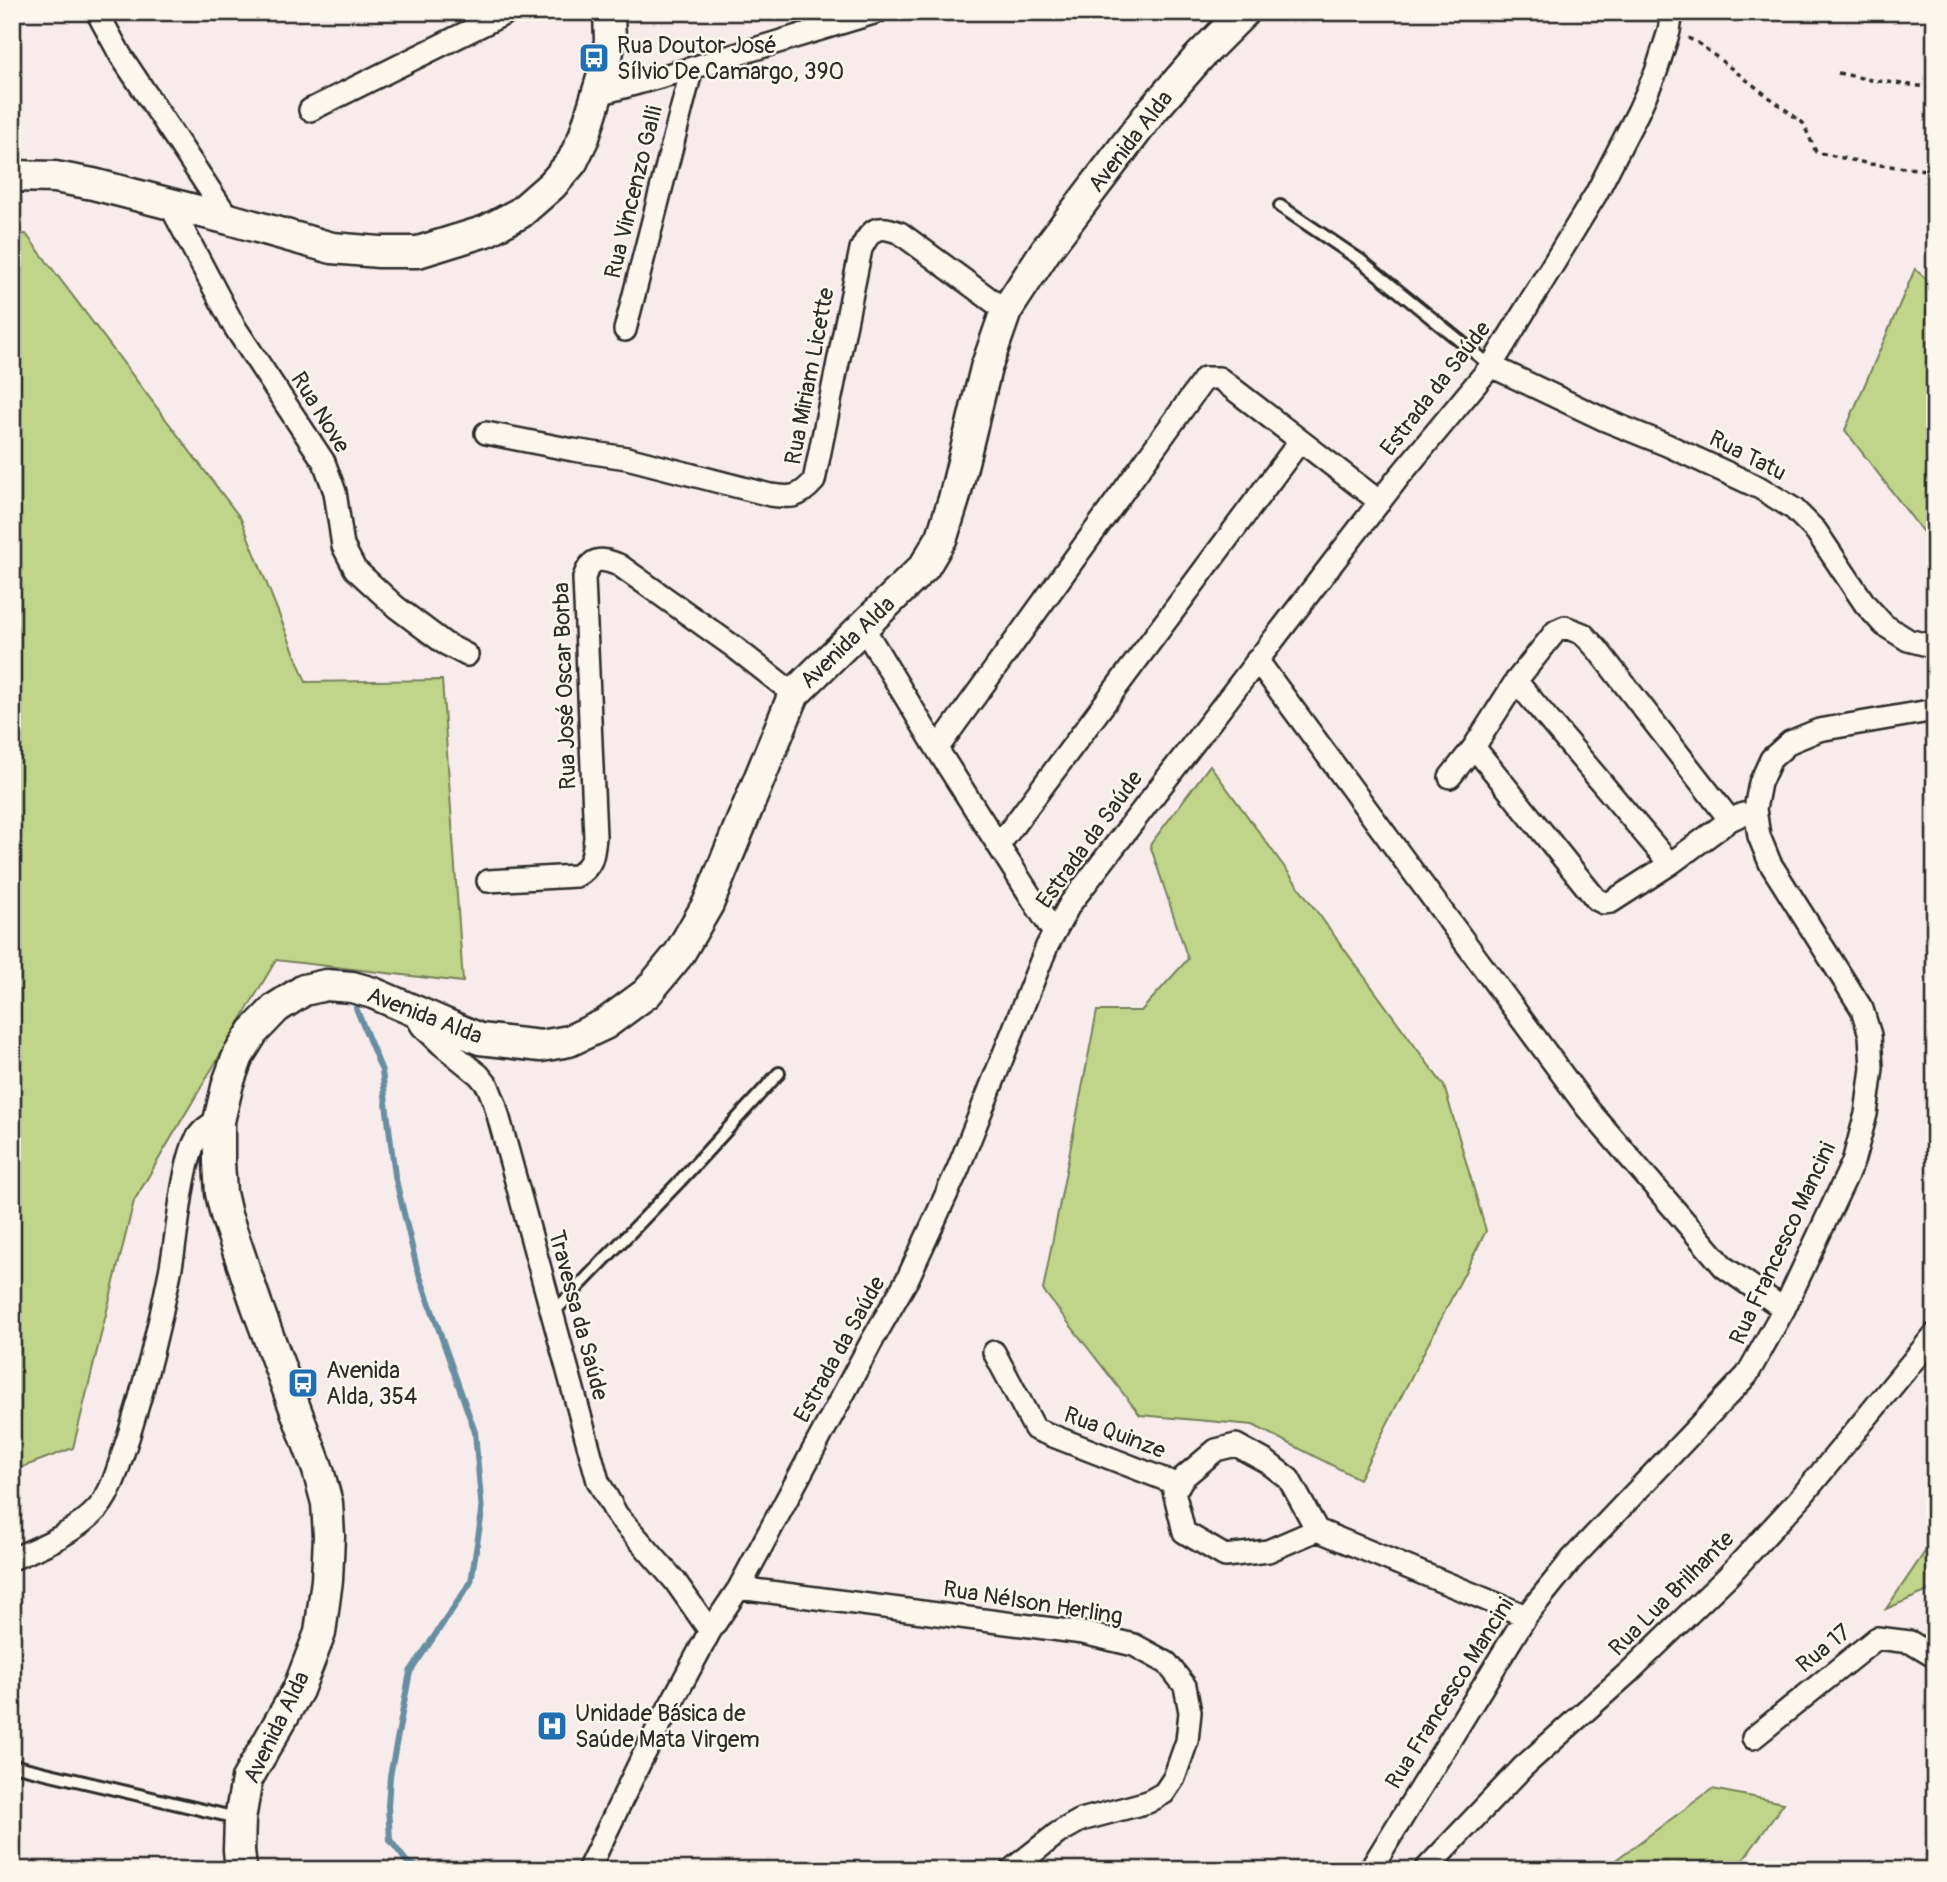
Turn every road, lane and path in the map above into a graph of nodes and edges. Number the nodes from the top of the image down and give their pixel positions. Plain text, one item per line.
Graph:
1 (97, 12) edge
2 (508, 12) edge
3 (610, 12) edge
4 (877, 12) edge
5 (1244, 12) edge
6 (1926, 12) edge
7 (1935, 15) edge
8 (1671, 22) edge
9 (692, 68) junction
10 (1838, 72) dead end
11 (1935, 88) edge
12 (598, 94) junction
13 (310, 110) dead end
14 (1935, 170) edge
15 (12, 176) edge
16 (170, 205) junction
17 (1280, 206) dead end
18 (229, 219) junction
19 (1006, 311) junction
20 (625, 330) dead end
21 (1491, 366) junction
22 (486, 433) dead end
23 (1300, 441) junction
24 (1380, 502) junction
25 (863, 627) junction
26 (1935, 647) edge
27 (467, 655) dead end
28 (1257, 660) junction
29 (1516, 681) junction
30 (794, 694) junction
31 (1935, 710) edge
32 (1474, 747) junction
33 (937, 750) junction
34 (1450, 777) dead end
35 (1755, 809) junction
36 (1730, 820) junction
37 (999, 845) junction
38 (1670, 864) junction
39 (488, 881) dead end
40 (1054, 933) junction
41 (412, 1010) junction
42 (779, 1073) dead end
43 (219, 1121) junction
44 (1784, 1308) junction
45 (552, 1314) junction
46 (1935, 1334) edge
47 (994, 1352) dead end
48 (1179, 1485) junction
49 (1317, 1530) junction
50 (12, 1559) edge
51 (739, 1588) junction
52 (1526, 1616) junction
53 (710, 1631) junction
54 (1935, 1657) edge
55 (1754, 1738) dead end
56 (12, 1765) edge
57 (240, 1819) junction
58 (237, 1869) edge
59 (588, 1870) edge
60 (1011, 1870) edge
61 (1370, 1870) edge
62 (1425, 1870) edge

1 - 18 street
2 - 13 street
3 - 12 street
4 - 9 street
5 - 19 street, Avenida Alda
6 - 7 path
8 - 14 path
8 - 21 street, Estrada da Saúde
9 - 12 street
9 - 20 street, Rua Vincenzo Galli
10 - 11 path
12 - 18 street
15 - 16 street
16 - 18 street
16 - 27 street, Rua Nove
17 - 21 lane
19 - 22 street, Rua Miriam Licette
19 - 25 street, Avenida Alda
21 - 24 street, Estrada da Saúde
21 - 26 street, Rua Tatu
23 - 24 street
23 - 33 street
23 - 37 street
24 - 28 street, Estrada da Saúde
25 - 30 street, Avenida Alda
25 - 33 street
28 - 40 street, Estrada da Saúde
28 - 44 street
29 - 32 street
29 - 36 street
29 - 38 street
30 - 39 street, Rua José Oscar Borba
30 - 41 street, Avenida Alda
31 - 35 street, Rua Francesco Mancini
32 - 34 street
32 - 38 street
33 - 37 street
35 - 36 street
35 - 44 street, Rua Francesco Mancini
36 - 38 street
37 - 40 street
40 - 51 street, Estrada da Saúde
41 - 43 street, Avenida Alda
41 - 45 street, Travessa da Saúde
42 - 45 lane
43 - 50 street
43 - 57 street, Avenida Alda
44 - 52 street, Rua Francesco Mancini
45 - 53 street, Travessa da Saúde
46 - 62 street, Rua Lua Brilhante
47 - 48 street, Rua Quinze
48 - 49 street, Rua Quinze
48 - 49 street, Rua Quinze
49 - 52 street
51 - 53 street, Estrada da Saúde
51 - 60 street, Rua Nélson Herling
52 - 61 street, Rua Francesco Mancini
53 - 59 street, Estrada da Saúde
54 - 55 street, Rua 17
56 - 57 lane
57 - 58 street, Avenida Alda

